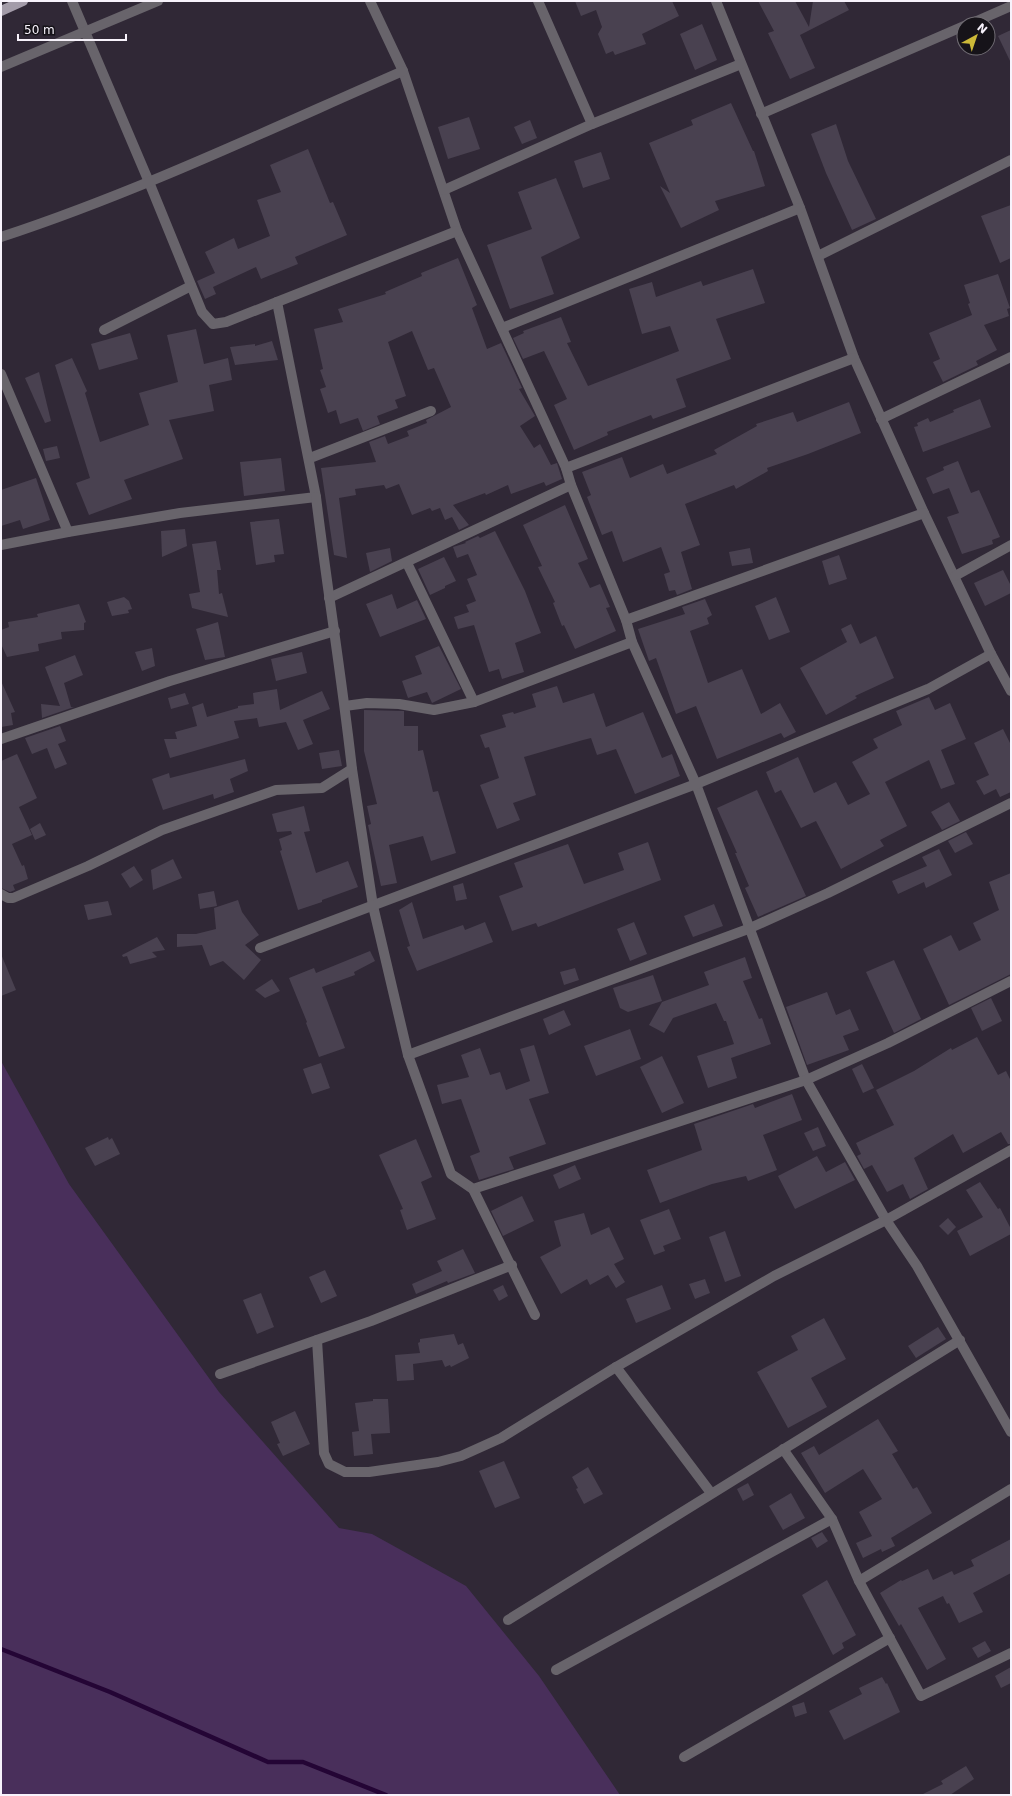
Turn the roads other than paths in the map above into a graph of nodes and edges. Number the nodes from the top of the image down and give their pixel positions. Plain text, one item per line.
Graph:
1 (23, 1) edge
2 (72, 1) edge
3 (158, 1) edge
4 (370, 1) edge
5 (538, 1) edge
6 (727, 1) edge
7 (717, 3) edge
8 (1011, 6) edge
9 (2, 8) edge
10 (988, 16) edge
11 (956, 29) edge
12 (85, 31) junction
13 (741, 64) junction
14 (1, 67) edge
15 (403, 71) junction
16 (761, 114) junction
17 (592, 124) junction
18 (1011, 160) edge
19 (149, 182) junction
20 (444, 190) junction
21 (800, 208) junction
22 (458, 231) junction
23 (1, 237) edge
24 (818, 256) junction
25 (192, 286) junction
26 (277, 302) junction
27 (502, 328) junction
28 (104, 330) dead end
29 (854, 358) junction
30 (1011, 358) edge
31 (1, 374) edge
32 (431, 411) dead end
33 (881, 419) junction
34 (310, 458) junction
35 (566, 468) junction
36 (571, 485) junction
37 (316, 497) junction
38 (924, 513) junction
39 (68, 532) junction
40 (1, 545) edge
41 (1011, 545) edge
42 (407, 563) junction
43 (955, 576) junction
44 (329, 598) junction
45 (626, 620) junction
46 (335, 631) junction
47 (632, 642) junction
48 (991, 654) junction
49 (1011, 691) edge
50 (474, 702) junction
51 (345, 706) junction
52 (1, 739) edge
53 (352, 769) junction
54 (696, 784) junction
55 (1011, 803) edge
56 (1, 894) edge
57 (373, 906) junction
58 (748, 929) junction
59 (260, 948) dead end
60 (1011, 981) edge
61 (408, 1055) junction
62 (806, 1080) junction
63 (1011, 1150) edge
64 (473, 1188) junction
65 (886, 1220) junction
66 (512, 1265) junction
67 (535, 1314) dead end
68 (317, 1340) junction
69 (960, 1340) junction
70 (616, 1367) junction
71 (220, 1374) dead end
72 (1011, 1432) edge
73 (783, 1449) junction
74 (1011, 1489) edge
75 (711, 1493) junction
76 (832, 1519) junction
77 (859, 1581) junction
78 (508, 1620) dead end
79 (890, 1638) junction
80 (1011, 1653) edge
81 (556, 1670) dead end
82 (684, 1757) dead end

1 - 9 main road
2 - 12 street
3 - 12 street
4 - 15 street
5 - 17 street
6 - 7 street
7 - 13 street
8 - 10 street
11 - 16 street
12 - 14 street
12 - 19 street
13 - 16 street
13 - 17 street
15 - 19 street
15 - 20 street
16 - 21 street
17 - 20 street
18 - 24 street
19 - 23 street
19 - 25 street
20 - 22 street
21 - 24 street
21 - 27 street
22 - 26 street
22 - 27 street
24 - 29 street
25 - 26 street
25 - 28 street
26 - 34 street
27 - 35 street
29 - 33 street
29 - 35 street
30 - 33 street
31 - 39 street
32 - 34 street
33 - 38 street
34 - 37 street
35 - 36 street
36 - 42 street
36 - 45 street
37 - 39 street
37 - 44 street
38 - 43 street
38 - 45 street
39 - 40 street
41 - 43 street
42 - 44 street
42 - 50 street
43 - 48 street
44 - 46 street
45 - 47 street
46 - 51 street
46 - 52 street
47 - 50 street
47 - 54 street
48 - 49 street
48 - 54 street
50 - 51 street
51 - 53 street
53 - 56 street
53 - 57 street
54 - 57 street
54 - 58 street
55 - 58 street
57 - 59 street
57 - 61 street
58 - 61 street
58 - 62 street
60 - 62 street
61 - 64 street
62 - 64 street
62 - 65 street
63 - 65 street
64 - 66 street
65 - 69 street
65 - 70 street
66 - 67 street
66 - 68 street
68 - 70 street
68 - 71 street
69 - 72 street
69 - 73 street
70 - 75 street
73 - 75 street
73 - 76 street
74 - 77 street
75 - 78 street
76 - 77 street
76 - 81 street
77 - 79 street
79 - 80 street
79 - 82 street

